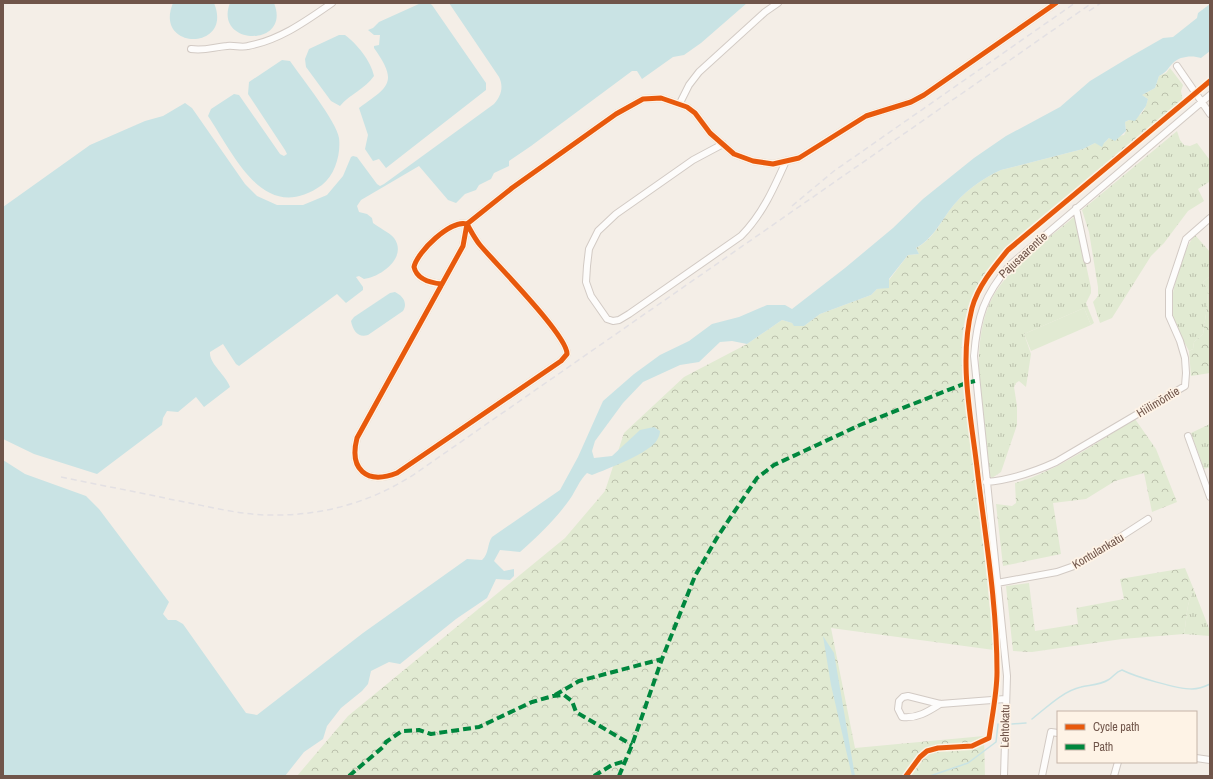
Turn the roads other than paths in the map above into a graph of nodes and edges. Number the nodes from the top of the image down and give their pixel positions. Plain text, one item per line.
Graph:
1 (332, 3) edge
2 (778, 3) edge
3 (1056, 3) edge
4 (191, 49) dead end
5 (1177, 66) dead end
6 (1210, 96) edge
7 (1202, 102) junction
8 (680, 103) junction
9 (1210, 114) edge
10 (723, 144) junction
11 (786, 161) junction
12 (1076, 208) junction
13 (1210, 218) edge
14 (467, 224) junction
15 (1087, 260) dead end
16 (442, 284) junction
17 (1188, 436) dead end
18 (986, 482) junction
19 (1210, 497) edge
20 (1148, 519) dead end
21 (997, 584) junction
22 (1007, 676) joint
23 (1005, 700) junction
24 (940, 704) junction
25 (1057, 733) edge
26 (1197, 758) edge
27 (1210, 760) edge
28 (1118, 763) edge
29 (1004, 776) edge
30 (1042, 776) edge
31 (1114, 776) edge

1 - 4 street
2 - 8 street
3 - 11 street
5 - 7 street
6 - 7 street, Pajusaarentie
7 - 9 street
7 - 12 street, Pajusaarentie
8 - 10 street
8 - 14 street
10 - 11 street
10 - 11 street
12 - 15 street
12 - 18 street, Pajusaarentie
13 - 18 street, Hiilimöntie
14 - 16 street
14 - 16 street
14 - 16 street
17 - 19 street
18 - 21 street, Pajusaarentie
20 - 21 street, Kontulankatu
21 - 22 street, Pajusaarentie
22 - 23 street, Lehtokatu
23 - 24 street
23 - 29 street, Lehtokatu
24 - 24 street
25 - 30 street
26 - 27 street
28 - 31 street

